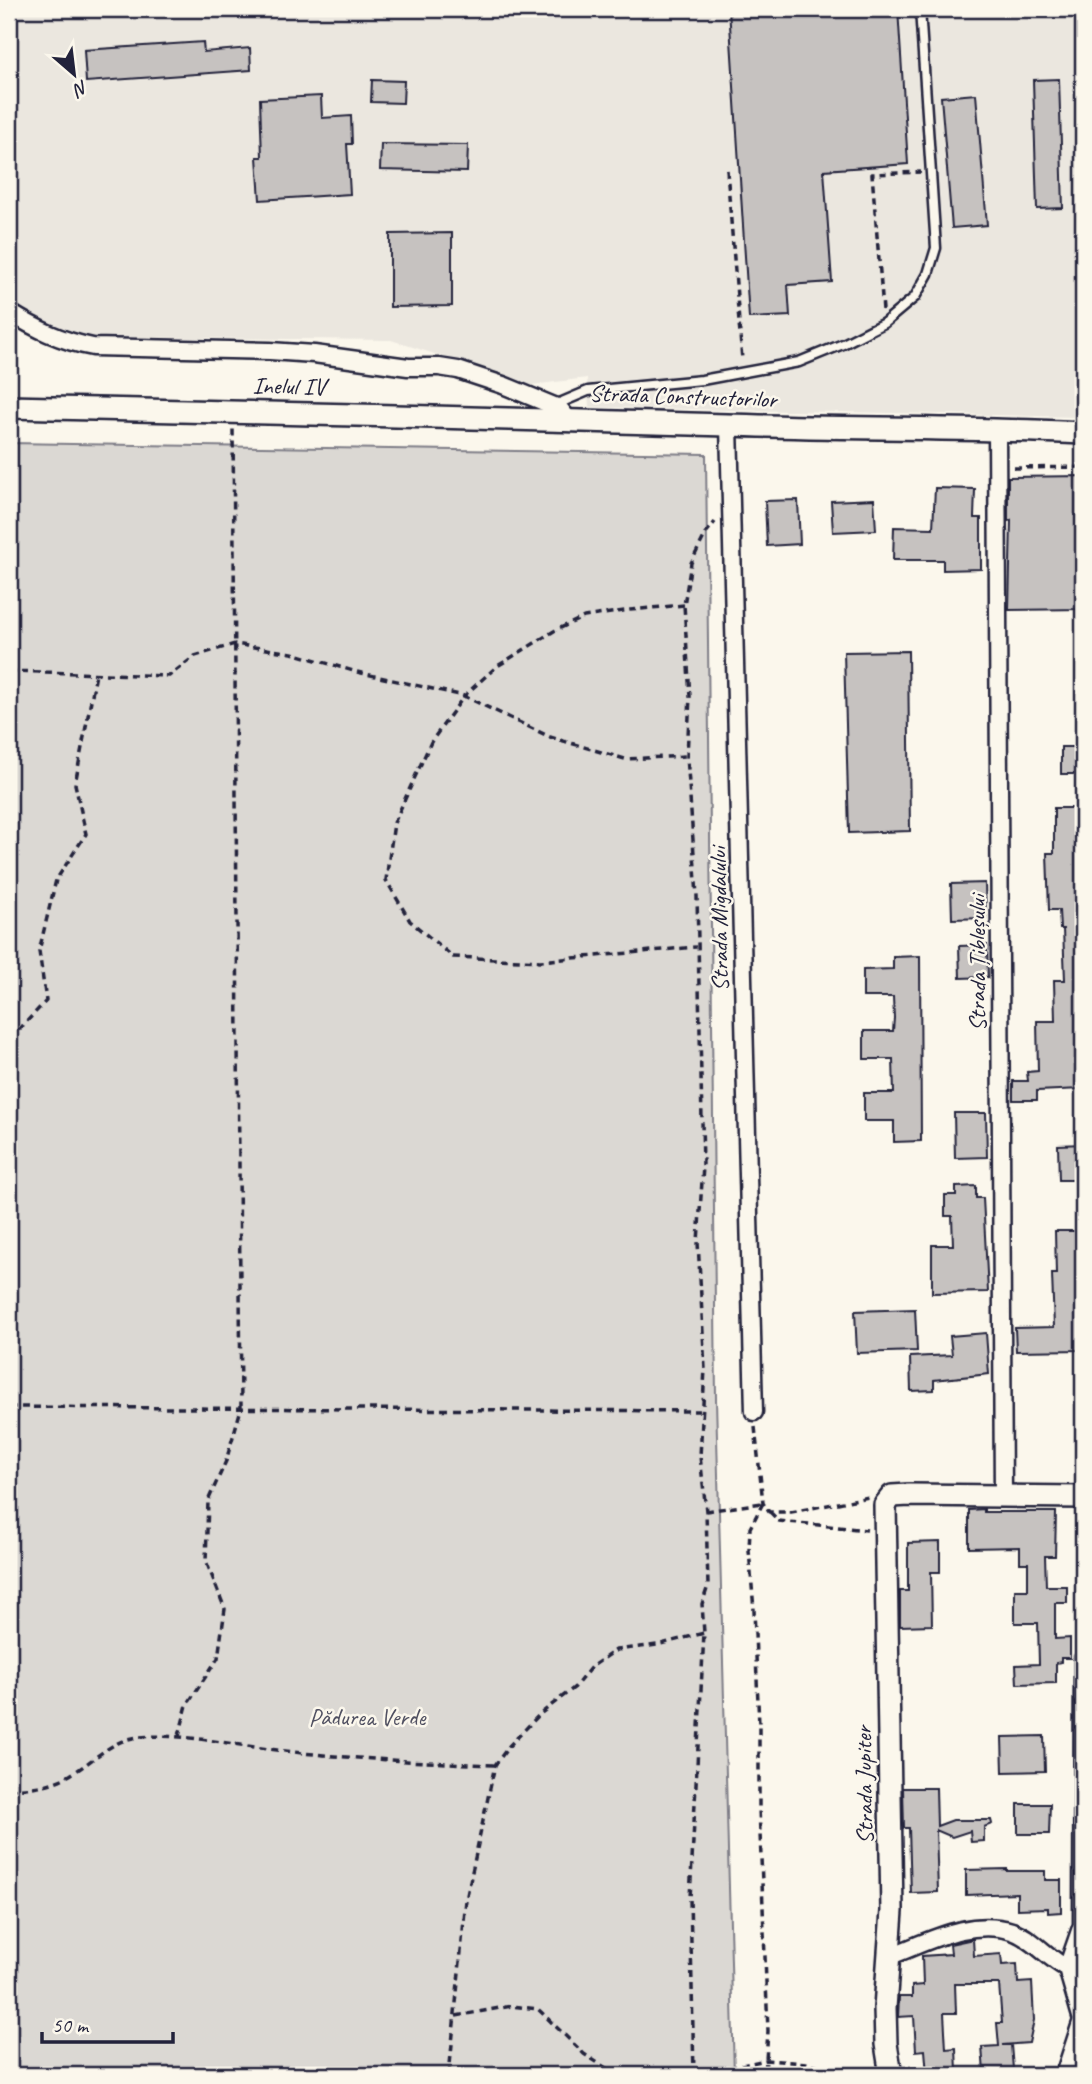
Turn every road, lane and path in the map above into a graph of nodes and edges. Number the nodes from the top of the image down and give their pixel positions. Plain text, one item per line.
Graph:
1 (920, 9) edge
2 (727, 170) dead end
3 (932, 171) junction
4 (9, 312) edge
5 (884, 323) junction
6 (743, 372) junction
7 (9, 407) edge
8 (561, 412) junction
9 (233, 423) dead end
10 (729, 425) junction
11 (997, 429) junction
12 (1083, 433) edge
13 (1083, 467) edge
14 (998, 468) junction
15 (732, 498) junction
16 (684, 605) junction
17 (235, 643) junction
18 (9, 671) edge
19 (96, 674) junction
20 (464, 696) junction
21 (687, 756) junction
22 (697, 947) junction
23 (9, 1037) edge
24 (9, 1407) edge
25 (241, 1409) junction
26 (701, 1411) junction
27 (754, 1412) joint
28 (892, 1496) junction
29 (1003, 1497) junction
30 (1083, 1497) edge
31 (763, 1503) junction
32 (706, 1511) junction
33 (769, 1512) junction
34 (886, 1532) junction
35 (704, 1633) junction
36 (1083, 1660) edge
37 (179, 1737) junction
38 (495, 1765) junction
39 (9, 1789) edge
40 (890, 1956) junction
41 (1067, 1968) junction
42 (456, 2016) junction
43 (1083, 2020) edge
44 (766, 2060) junction
45 (449, 2075) edge
46 (617, 2075) edge
47 (694, 2075) edge
48 (765, 2075) edge
49 (858, 2075) edge
50 (891, 2075) edge
51 (1064, 2075) edge

1 - 3 lane
2 - 6 path
3 - 5 lane
3 - 5 path
4 - 8 street, Strada Constructorilor
5 - 6 lane
6 - 8 lane
7 - 8 main road, Inelul IV
8 - 10 main road, Strada Constructorilor
9 - 17 path
10 - 11 main road, Strada Constructorilor
10 - 15 street, Strada Migdalului
11 - 12 main road, Strada Constructorilor
11 - 14 street, Strada Țibleșului
13 - 14 path
14 - 29 street, Strada Țibleșului
15 - 16 path
15 - 27 street, Strada Migdalului
16 - 20 path
16 - 21 path
17 - 19 path
17 - 20 path
17 - 25 path
18 - 19 path
19 - 23 path
20 - 21 path
20 - 22 path
21 - 22 path
22 - 26 path
24 - 25 path
25 - 26 path
25 - 37 path
26 - 32 path
27 - 31 path
28 - 29 main road
28 - 33 path
28 - 34 main road, Strada Jupiter
29 - 30 main road
31 - 32 path
31 - 33 path
31 - 44 path
32 - 35 path
33 - 34 path
34 - 40 main road, Strada Jupiter
35 - 38 path
35 - 47 path
36 - 41 street
37 - 38 path
37 - 39 path
38 - 42 path
40 - 41 street
40 - 50 main road, Strada Jupiter
41 - 43 street
42 - 45 path
42 - 46 path
43 - 51 street
44 - 47 path
44 - 48 path
44 - 49 path

